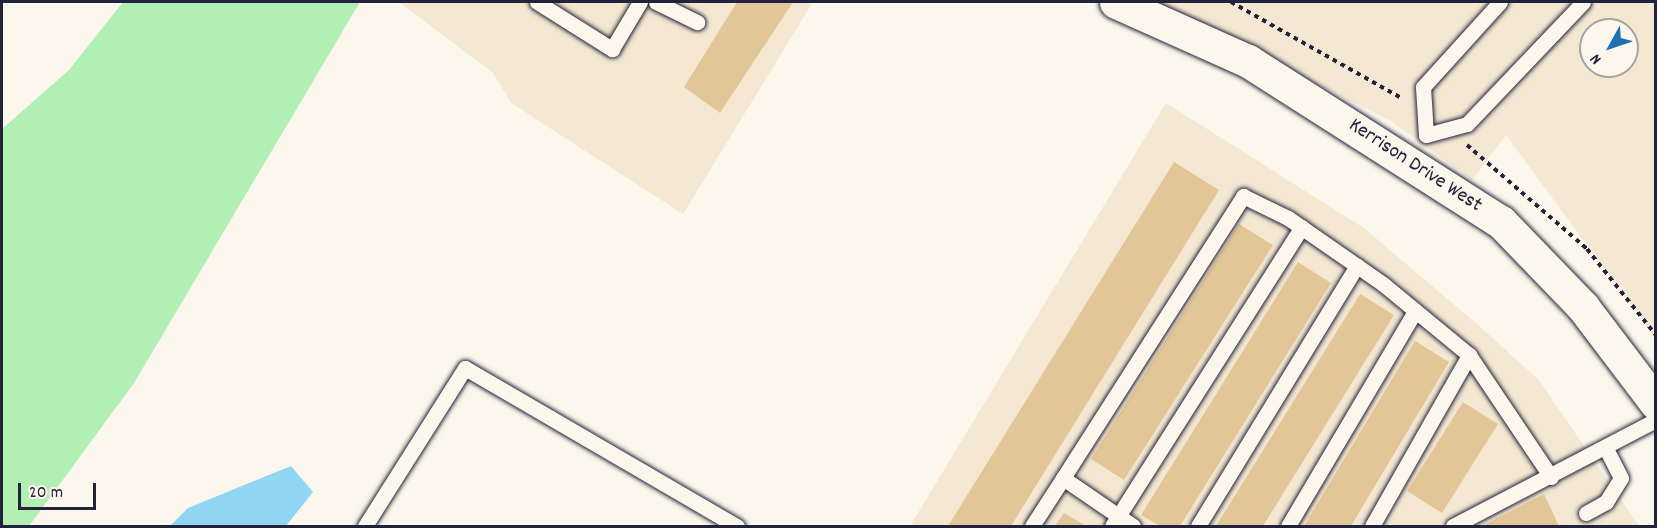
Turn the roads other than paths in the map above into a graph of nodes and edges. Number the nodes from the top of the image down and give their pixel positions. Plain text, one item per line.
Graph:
1 (537, 2) edge
2 (640, 2) edge
3 (656, 2) edge
4 (1116, 2) edge
5 (1500, 2) edge
6 (1583, 2) edge
7 (697, 22) dead end
8 (1302, 227) junction
9 (1357, 266) junction
10 (1415, 311) junction
11 (1468, 355) junction
12 (1656, 403) edge
13 (1656, 420) edge
14 (1606, 449) junction
15 (1551, 477) junction
16 (1064, 478) junction
17 (1586, 513) dead end
18 (1115, 522) edge
19 (365, 526) edge
20 (737, 526) edge
21 (1032, 526) edge
22 (1133, 526) edge
23 (1198, 526) edge
24 (1288, 526) edge
25 (1372, 526) edge
26 (1454, 526) edge

1 - 2 lane
3 - 7 lane
4 - 12 street, Kerrison Drive West
5 - 6 lane
8 - 9 lane
8 - 16 lane
8 - 18 lane
9 - 10 lane
9 - 23 lane
10 - 11 lane
10 - 24 lane
11 - 15 lane
11 - 25 lane
13 - 14 lane
14 - 15 lane
14 - 17 lane
15 - 26 lane
16 - 18 lane
16 - 21 lane
18 - 22 lane
19 - 20 lane

